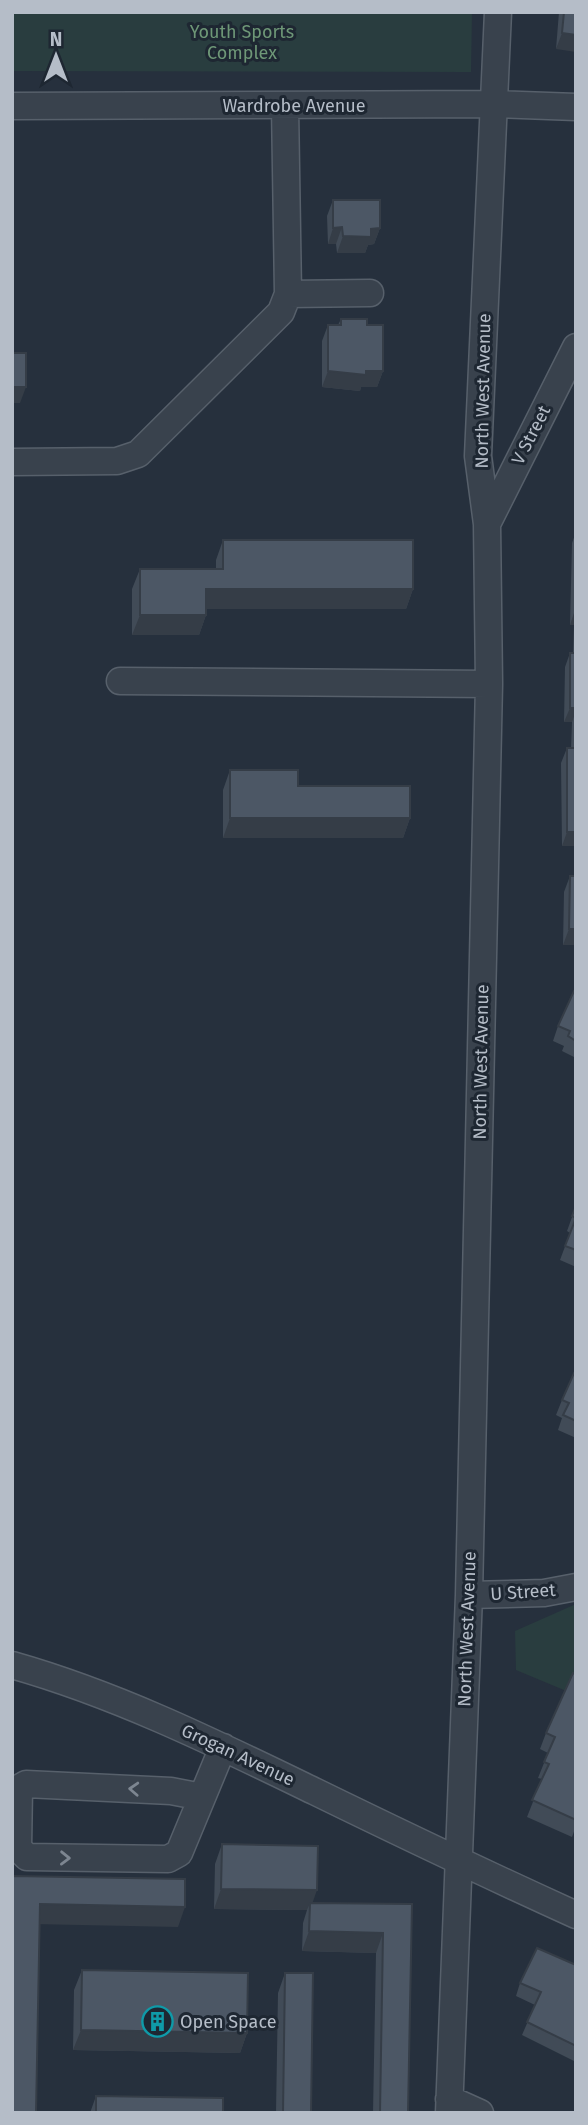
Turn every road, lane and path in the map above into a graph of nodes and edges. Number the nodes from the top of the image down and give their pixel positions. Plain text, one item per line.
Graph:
1 (498, 12) edge
2 (494, 104) junction
3 (12, 106) edge
4 (285, 106) junction
5 (576, 107) edge
6 (370, 293) dead end
7 (288, 294) junction
8 (576, 347) edge
9 (12, 462) edge
10 (486, 524) junction
11 (120, 681) dead end
12 (489, 684) junction
13 (576, 1587) edge
14 (469, 1595) junction
15 (12, 1665) edge
16 (223, 1747) junction
17 (202, 1797) junction
18 (458, 1861) junction
19 (576, 1915) edge
20 (449, 2106) edge
21 (480, 2113) edge

1 - 2 street, North West Avenue
2 - 4 street, Wardrobe Avenue
2 - 5 street, Wardrobe Avenue
2 - 10 street, North West Avenue
3 - 4 street, Wardrobe Avenue
4 - 7 street
6 - 7 street
7 - 9 street
8 - 10 street, V Street
10 - 12 street, North West Avenue
11 - 12 street
12 - 14 street, North West Avenue
13 - 14 street, U Street
14 - 18 street, North West Avenue
15 - 16 street, Grogan Avenue
16 - 17 street
16 - 18 street, Grogan Avenue
17 -> 17 street
18 - 19 street, Grogan Avenue
18 - 20 street, North West Avenue
20 - 21 street

